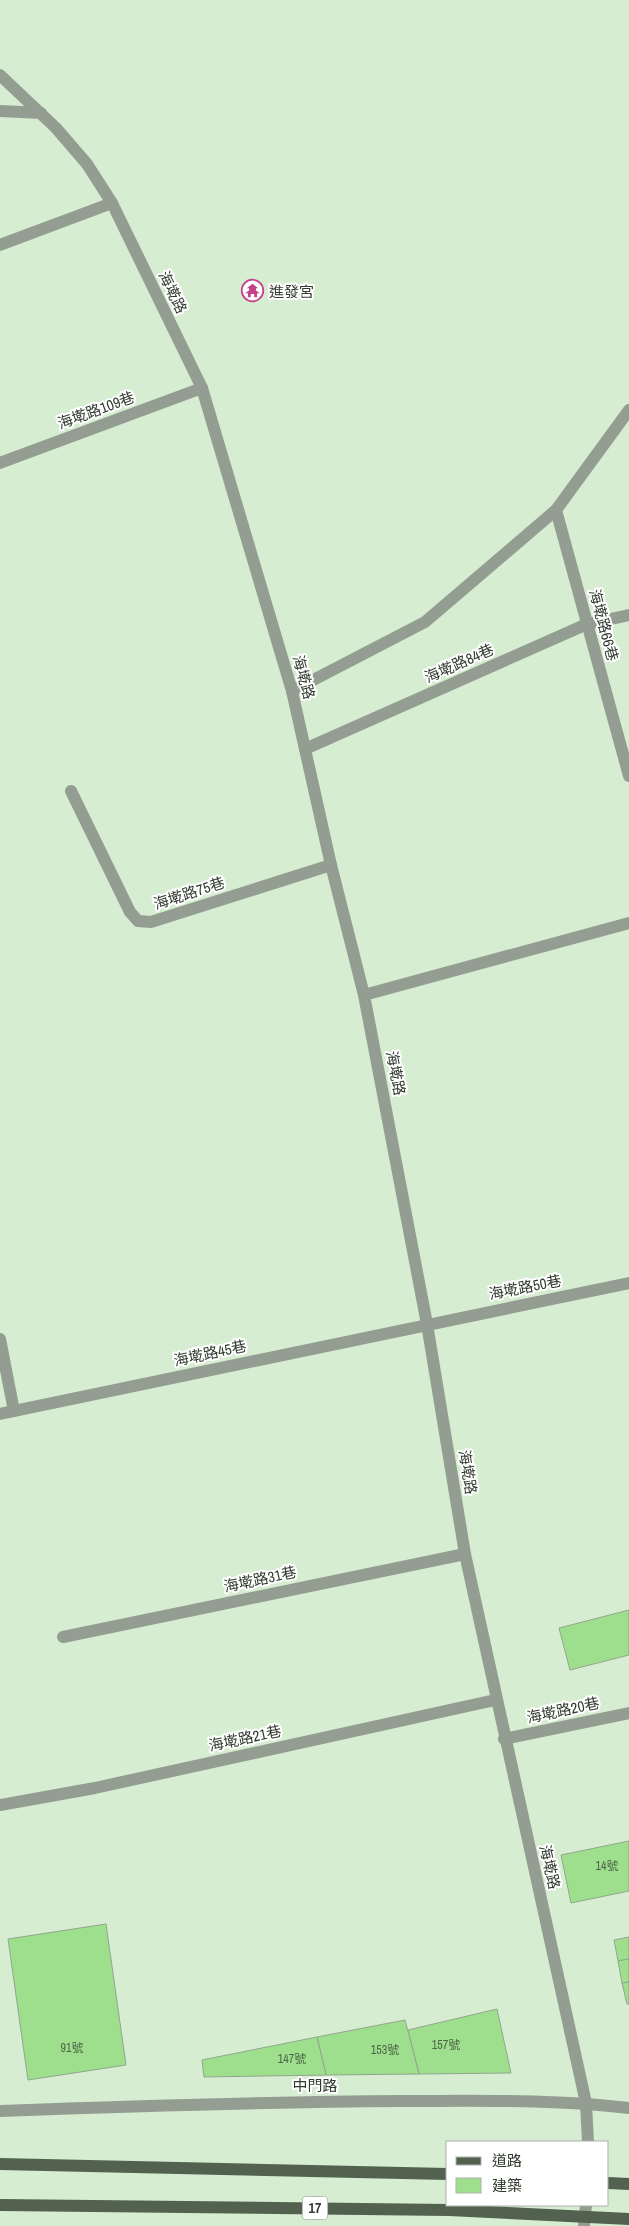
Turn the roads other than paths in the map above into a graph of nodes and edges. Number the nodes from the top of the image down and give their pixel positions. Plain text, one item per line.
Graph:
1 (0, 75) edge
2 (0, 111) edge
3 (41, 112) junction
4 (112, 203) junction
5 (0, 245) edge
6 (202, 388) junction
7 (629, 410) edge
8 (0, 463) edge
9 (556, 510) junction
10 (629, 616) edge
11 (587, 624) junction
12 (292, 691) junction
13 (305, 749) junction
14 (629, 776) edge
15 (71, 791) dead end
16 (331, 865) junction
17 (629, 923) edge
18 (364, 995) junction
19 (629, 1283) edge
20 (427, 1324) junction
21 (0, 1339) edge
22 (14, 1411) junction
23 (0, 1414) edge
24 (465, 1554) junction
25 (63, 1637) dead end
26 (495, 1700) junction
27 (629, 1713) edge
28 (504, 1739) junction
29 (0, 1805) edge
30 (586, 2104) junction
31 (629, 2108) edge
32 (0, 2111) edge
33 (588, 2141) edge
34 (0, 2164) edge
35 (446, 2174) edge
36 (609, 2183) edge
37 (629, 2184) edge
38 (0, 2205) edge
39 (585, 2216) edge
40 (629, 2219) edge

1 - 3 street, 海墘路
2 - 3 street
3 - 4 street, 海墘路
4 - 5 street
4 - 6 street, 海墘路
6 - 8 street, 海墘路109巷
6 - 12 street, 海墘路
7 - 9 street
9 - 11 street, 海墘路66巷
9 - 12 street
10 - 11 street, 海墘路84巷
11 - 13 street, 海墘路84巷
11 - 14 street, 海墘路66巷
12 - 13 street, 海墘路
13 - 16 street, 海墘路
15 - 16 street, 海墘路75巷
16 - 18 street, 海墘路
17 - 18 street
18 - 20 street, 海墘路
19 - 20 street, 海墘路50巷
20 - 22 street, 海墘路45巷
20 - 24 street, 海墘路
21 - 22 street
22 - 23 street, 海墘路45巷
24 - 25 street, 海墘路31巷
24 - 26 street, 海墘路
26 - 28 street, 海墘路
26 - 29 street, 海墘路21巷
27 - 28 street, 海墘路20巷
28 - 30 street, 海墘路
30 - 31 street, 中門路
30 - 32 street, 中門路
30 - 33 street, 海墘路
34 - 35 main road
36 - 37 main road
38 - 39 main road, 17
39 - 40 main road, 17

